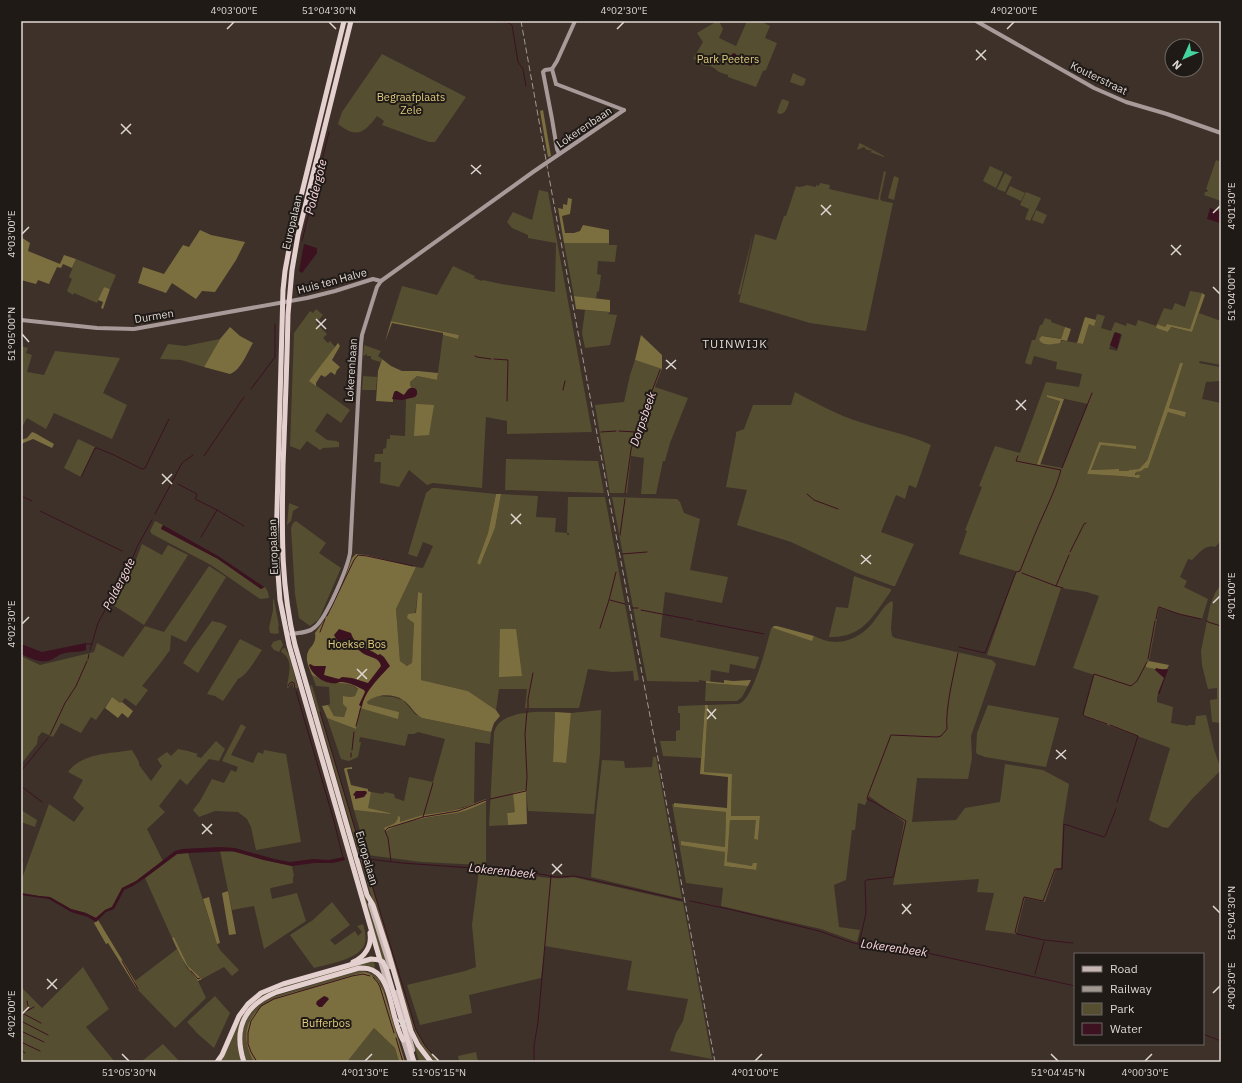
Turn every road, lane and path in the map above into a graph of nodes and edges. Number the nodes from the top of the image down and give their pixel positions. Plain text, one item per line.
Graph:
1 (344, 21) edge
2 (350, 21) edge
3 (575, 21) edge
4 (976, 21) edge
5 (552, 69) junction
6 (556, 84) junction
7 (546, 87) junction
8 (1221, 133) edge
9 (559, 154) junction
10 (381, 281) junction
11 (288, 301) junction
12 (282, 302) junction
13 (21, 320) edge
14 (293, 634) junction
15 (286, 635) junction
16 (367, 895) junction
17 (370, 924) junction
18 (380, 960) junction
19 (345, 966) junction
20 (403, 1040) junction
21 (218, 1062) edge
22 (244, 1062) edge
23 (410, 1062) edge
24 (415, 1062) edge
25 (431, 1062) edge

1 - 12 highway, Europalaan
2 - 11 highway, Europalaan
3 - 5 street
4 - 8 street, Kouterstraat
5 - 6 street
5 - 7 street
6 - 7 street
6 - 9 street, Lokerenbaan
7 - 9 street
9 - 10 street, Lokerenbaan
10 - 11 street, Huis ten Halve
10 - 14 street, Lokerenbaan
11 - 12 street, Durmen
11 - 14 highway, Europalaan
12 - 13 street, Durmen
12 - 15 highway, Europalaan
14 - 15 street, Lokerenbaan
14 - 16 highway, Europalaan
15 - 17 highway, Europalaan
16 - 24 main road, Europalaan
16 - 25 highway
17 - 18 highway, Europalaan
17 - 19 highway
18 - 19 highway
18 - 20 main road, Europalaan
18 - 24 highway
19 - 21 highway
20 - 22 highway
20 - 23 main road, Europalaan

